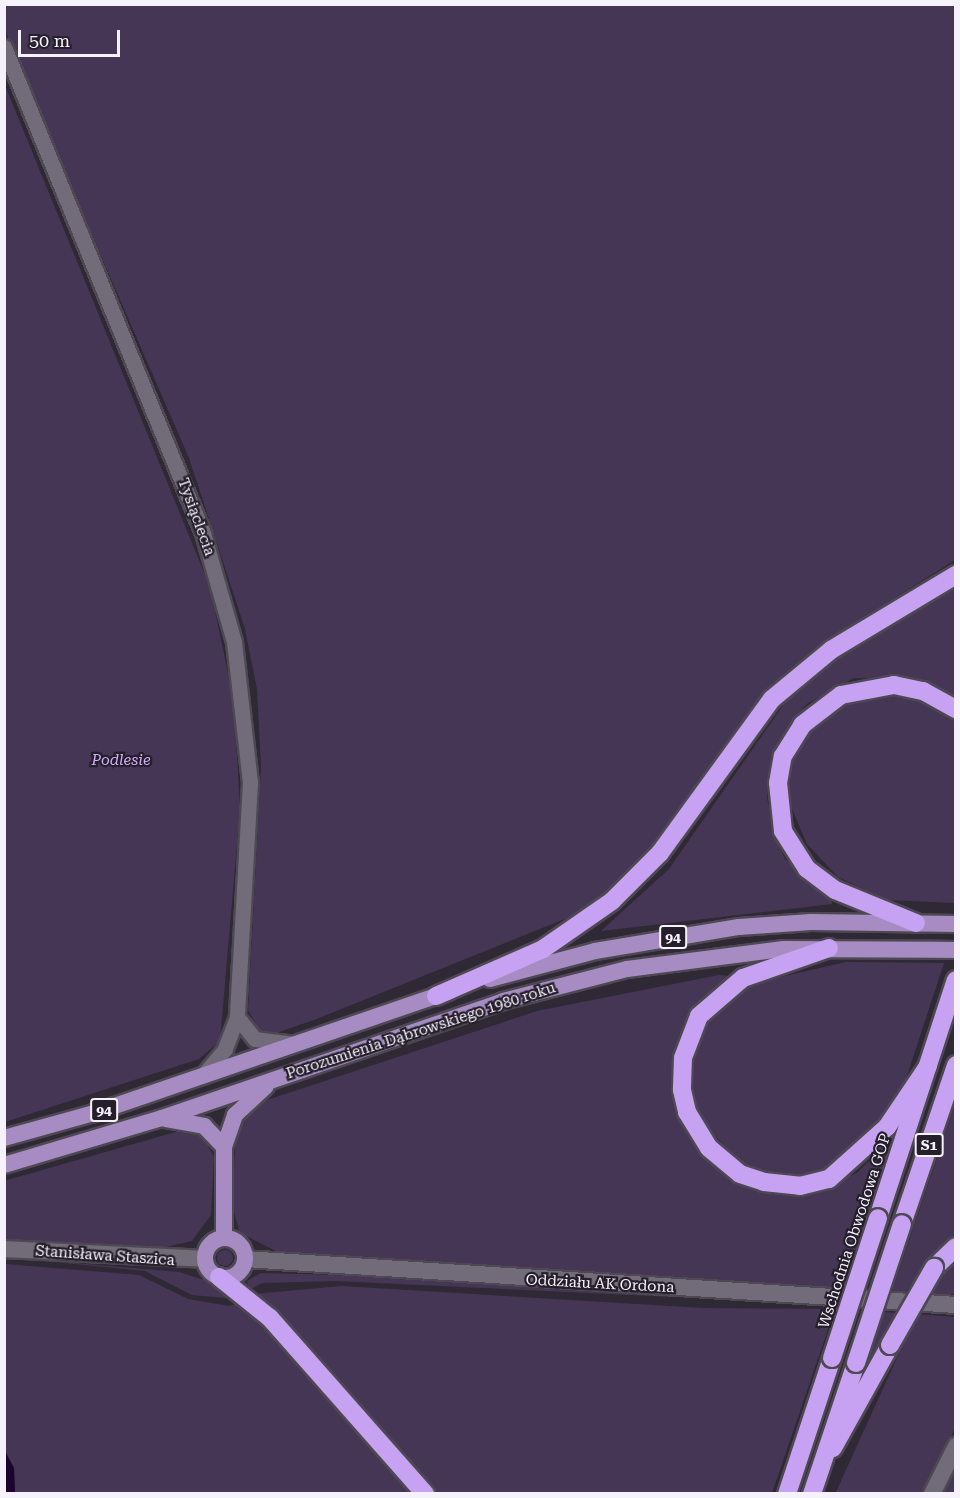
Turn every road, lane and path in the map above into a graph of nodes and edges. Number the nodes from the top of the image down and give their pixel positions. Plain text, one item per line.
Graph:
1 (4, 47) edge
2 (956, 575) edge
3 (956, 709) edge
4 (916, 923) junction
5 (956, 924) edge
6 (829, 948) junction
7 (956, 950) edge
8 (954, 985) edge
9 (436, 996) junction
10 (237, 1017) junction
11 (294, 1044) junction
12 (956, 1065) edge
13 (928, 1066) junction
14 (202, 1076) junction
15 (272, 1081) junction
16 (162, 1118) junction
17 (4, 1138) edge
18 (224, 1147) junction
19 (4, 1165) edge
20 (224, 1238) junction
21 (956, 1247) edge
22 (4, 1249) edge
23 (205, 1259) junction
24 (245, 1259) junction
25 (219, 1277) junction
26 (956, 1305) edge
27 (956, 1446) edge
28 (823, 1462) junction
29 (425, 1494) edge
30 (787, 1494) edge
31 (812, 1494) edge
32 (932, 1494) edge

1 - 10 street, Tysiąclecia
2 - 9 highway
3 - 4 highway
4 - 5 main road, Porozumienia Dąbrowskiego 1980 roku / 94
4 - 9 main road, Porozumienia Dąbrowskiego 1980 roku / 94
6 - 7 main road, Porozumienia Dąbrowskiego 1980 roku / 94
6 - 13 highway
6 - 15 main road, Porozumienia Dąbrowskiego 1980 roku / 94
8 - 13 highway, Wschodnia Obwodowa GOP / S1
9 - 11 main road, Porozumienia Dąbrowskiego 1980 roku / 94
10 - 11 street
10 - 14 street, Tysiąclecia
11 - 14 main road, Porozumienia Dąbrowskiego 1980 roku / 94
12 - 28 highway, S1, bridge
13 - 30 highway, Wschodnia Obwodowa GOP / S1, bridge
14 - 17 main road, Porozumienia Dąbrowskiego 1980 roku / 94
15 - 16 main road, Porozumienia Dąbrowskiego 1980 roku / 94
15 - 18 main road
16 - 18 main road
16 - 19 main road, Porozumienia Dąbrowskiego 1980 roku / 94
18 - 20 main road
20 - 23 main road
20 - 24 main road
21 - 28 highway, bridge
22 - 23 street, Stanisława Staszica
23 - 25 main road
24 - 25 main road
24 - 26 street, Oddziału AK Ordona
25 - 29 highway
27 - 32 street
28 - 31 highway, S1

